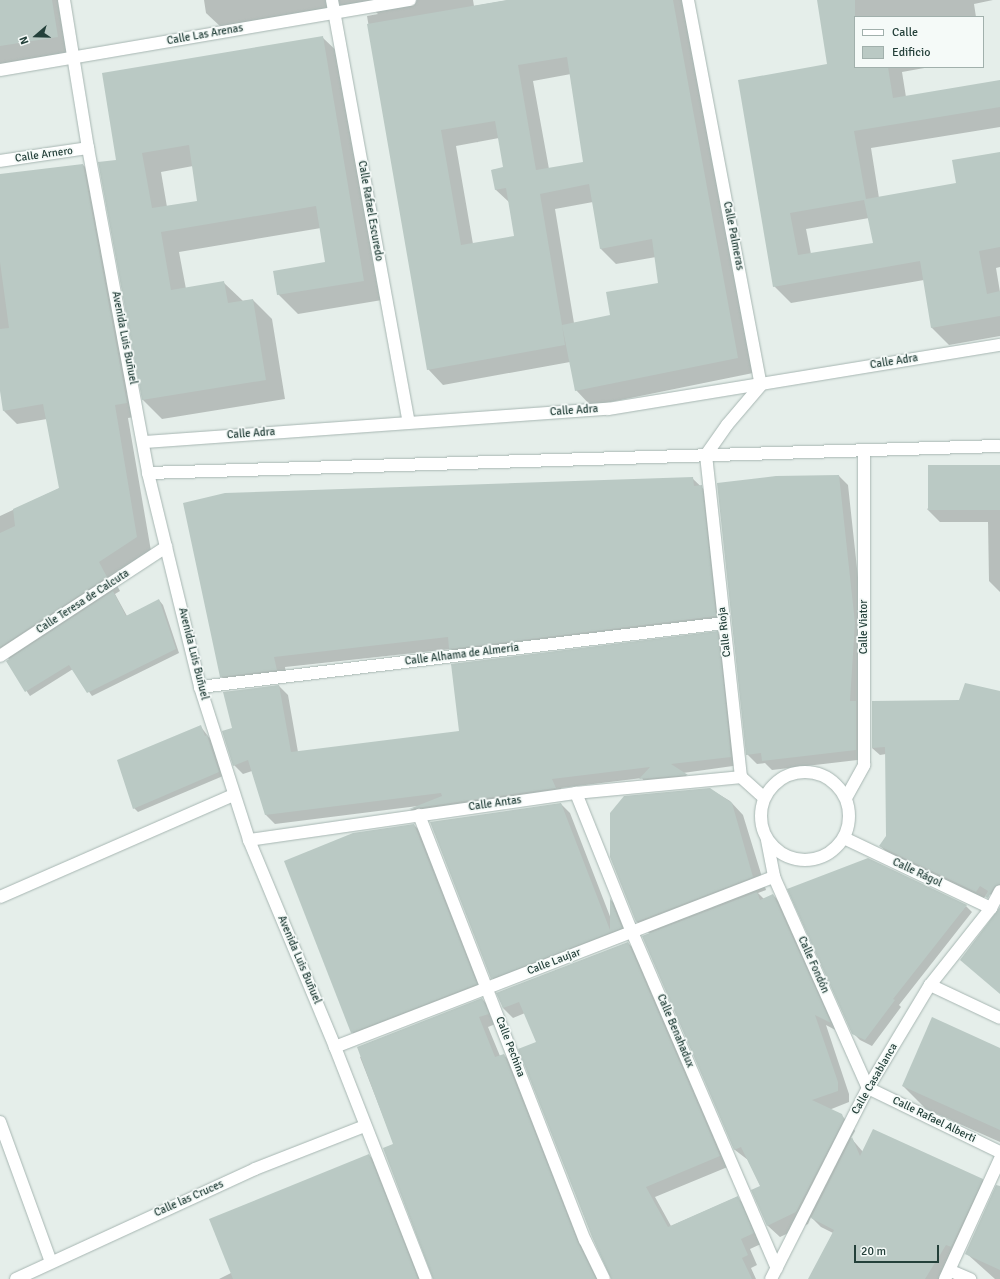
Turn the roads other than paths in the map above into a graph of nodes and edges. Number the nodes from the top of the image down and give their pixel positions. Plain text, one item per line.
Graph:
1 (64, 0) edge
2 (332, 0) edge
3 (410, 0) edge
4 (688, 0) edge
5 (334, 12) junction
6 (73, 58) junction
7 (0, 70) edge
8 (88, 148) junction
9 (0, 161) edge
10 (1000, 345) edge
11 (761, 385) junction
12 (409, 422) junction
13 (144, 442) junction
14 (1000, 446) edge
15 (864, 450) junction
16 (706, 455) junction
17 (148, 473) junction
18 (166, 547) junction
19 (724, 623) junction
20 (0, 656) edge
21 (200, 687) junction
22 (741, 777) junction
23 (576, 793) junction
24 (234, 795) junction
25 (764, 798) junction
26 (846, 798) junction
27 (418, 815) junction
28 (844, 838) junction
29 (249, 840) junction
30 (767, 840) junction
31 (774, 877) junction
32 (1000, 891) edge
33 (0, 897) edge
34 (991, 908) junction
35 (632, 932) junction
36 (930, 985) junction
37 (487, 988) junction
38 (1000, 1018) edge
39 (335, 1047) junction
40 (868, 1088) junction
41 (0, 1122) edge
42 (365, 1126) junction
43 (1000, 1152) edge
44 (1000, 1159) edge
45 (51, 1262) junction
46 (777, 1268) junction
47 (948, 1275) edge
48 (16, 1279) edge
49 (426, 1279) edge
50 (604, 1279) edge
51 (771, 1279) edge
52 (970, 1279) edge

1 - 6 street, Avenida Luis Buñuel
2 - 5 street, Calle Rafael Escuredo
3 - 5 street, Calle Las Arenas
4 - 11 street, Calle Palmeras
5 - 6 street, Calle Las Arenas
5 - 12 street, Calle Rafael Escuredo
6 - 7 street, Calle Las Arenas
6 - 8 street, Avenida Luis Buñuel
8 - 9 street, Calle Arnero
8 - 13 street, Avenida Luis Buñuel
10 - 11 street, Calle Adra
11 - 12 street, Calle Adra
11 - 16 street
12 - 13 street, Calle Adra
13 - 17 street, Avenida Luis Buñuel
14 - 15 street
15 - 16 street
15 - 26 street, Calle Viator
16 - 17 street
16 - 19 street, Calle Rioja
17 - 18 street, Avenida Luis Buñuel
18 - 20 street, Calle Teresa de Calcuta
18 - 21 street, Avenida Luis Buñuel
19 - 21 street, Calle Alhama de Almería
19 - 22 street, Calle Rioja
21 - 24 street, Avenida Luis Buñuel
22 - 23 street, Calle Antas
22 - 25 street
23 - 27 street, Calle Antas
23 - 35 street, Calle Benahadux
24 - 29 street, Avenida Luis Buñuel
24 - 33 street
25 - 26 street
25 - 30 street
26 - 28 street
27 - 29 street, Calle Antas
27 - 37 street, Calle Pechina
28 - 30 street
28 - 34 street, Calle Rágol
29 - 39 street, Avenida Luis Buñuel
30 - 31 street, Calle Fondón
31 - 35 street, Calle Laujar
31 - 40 street, Calle Fondón
32 - 34 street, Calle Casablanca
34 - 36 street, Calle Casablanca
35 - 37 street, Calle Laujar
35 - 46 street, Calle Benahadux
36 - 38 street
36 - 40 street, Calle Casablanca
37 - 39 street, Calle Laujar
37 - 50 street, Calle Pechina
39 - 42 street, Avenida Luis Buñuel
40 - 43 street, Calle Rafael Alberti
40 - 46 street, Calle Casablanca
41 - 45 street
42 - 45 street, Calle las Cruces
42 - 49 street, Avenida Luis Buñuel
44 - 47 street
45 - 48 street, Calle las Cruces
46 - 51 street, Calle Casablanca
47 - 52 street

